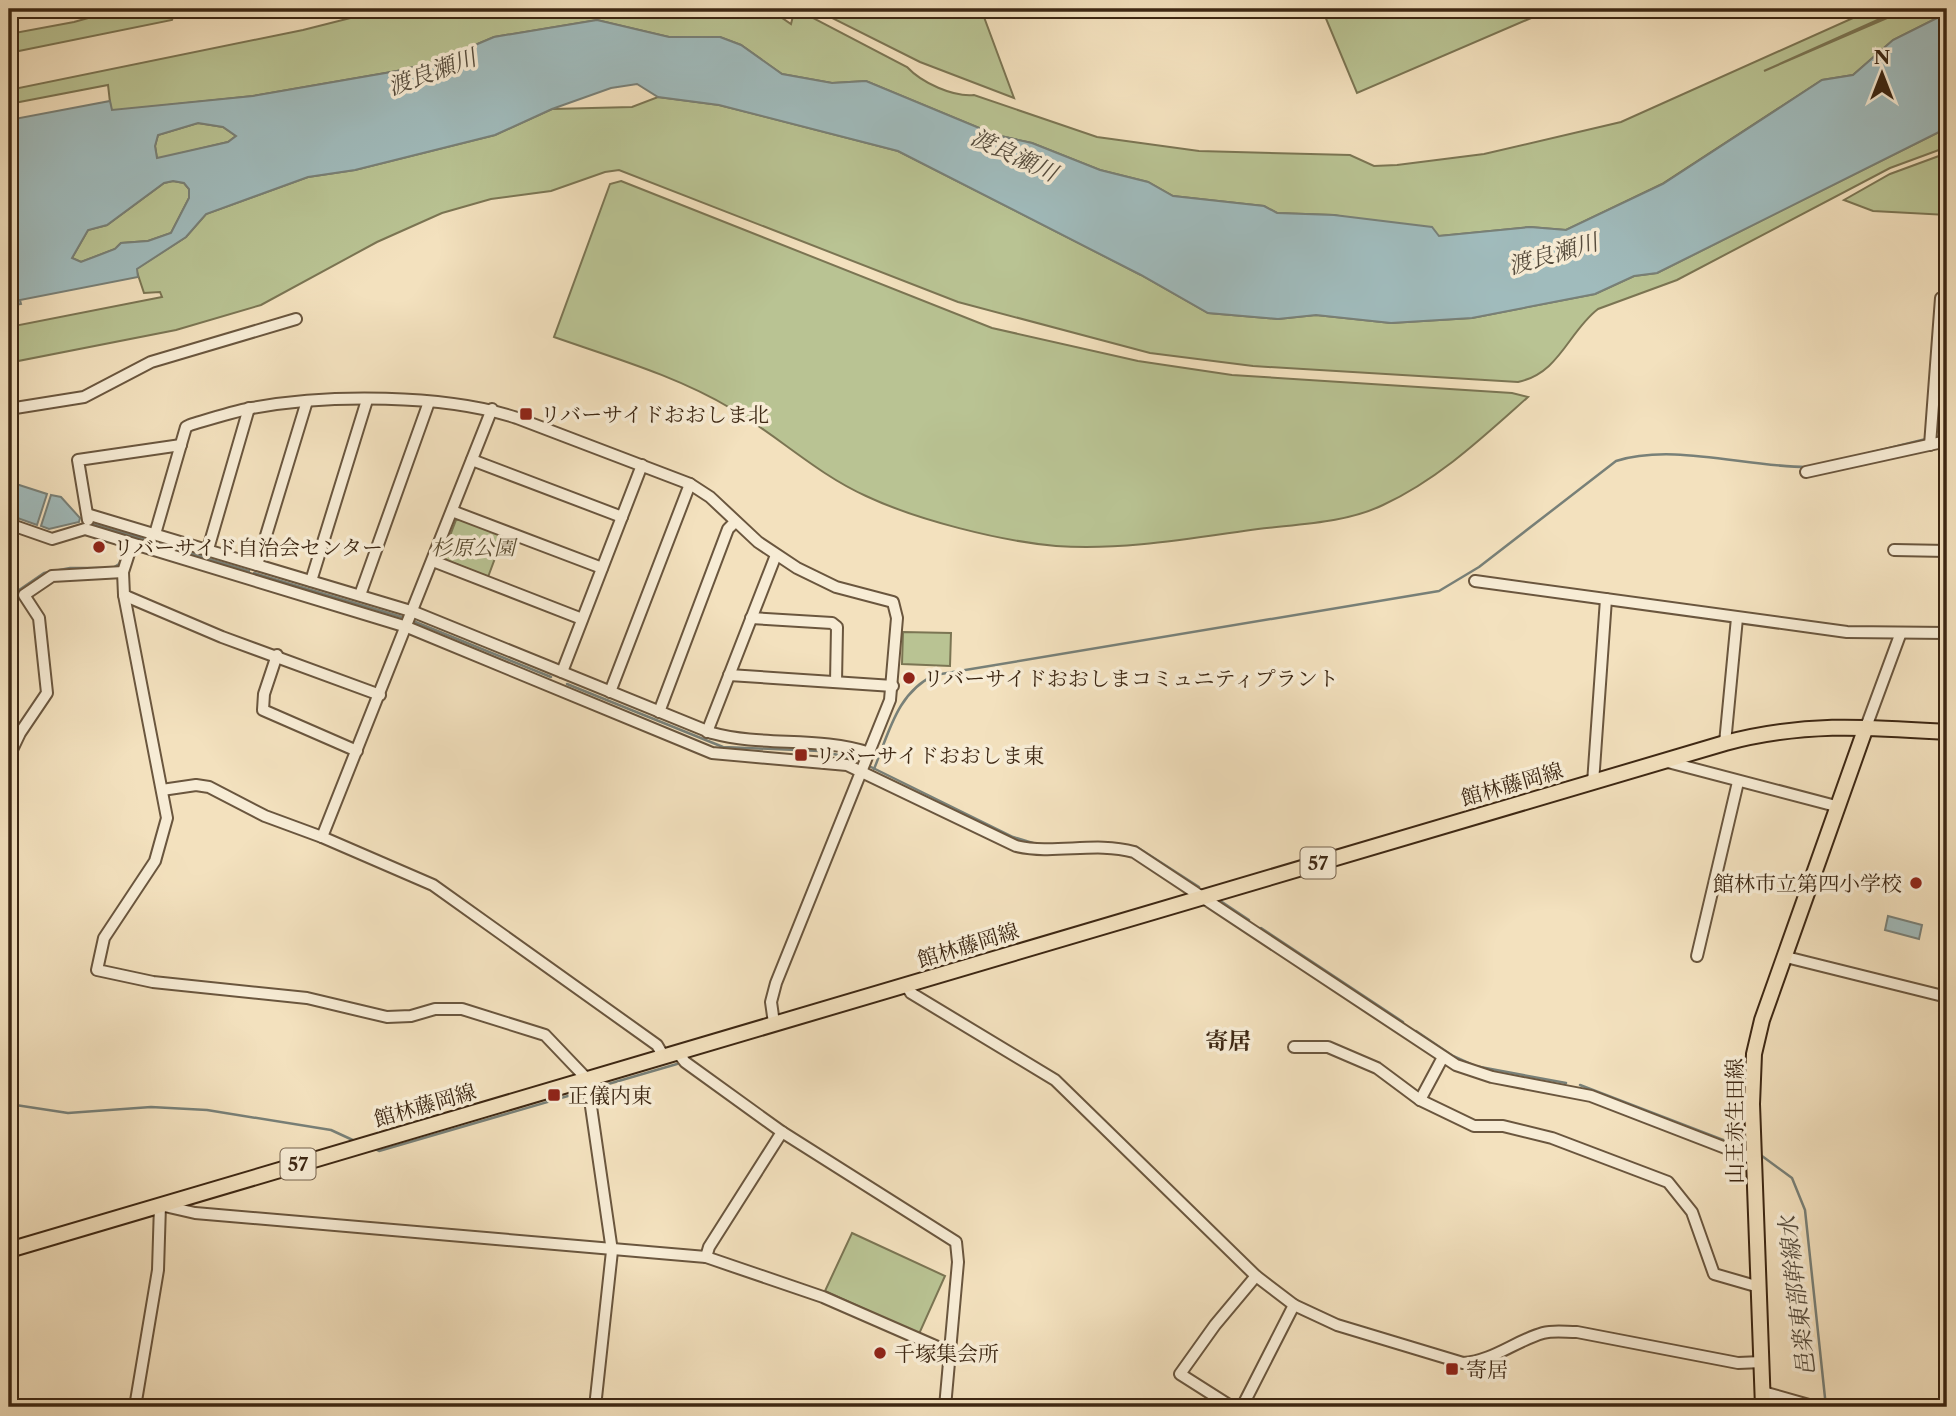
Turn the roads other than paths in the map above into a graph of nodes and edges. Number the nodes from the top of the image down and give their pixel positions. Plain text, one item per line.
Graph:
1 (1941, 298) dead end
2 (296, 319) dead end
3 (368, 400) junction
4 (307, 401) junction
5 (429, 402) junction
6 (248, 408) junction
7 (9, 409) edge
8 (492, 410) junction
9 (1947, 440) edge
10 (181, 445) junction
11 (1930, 445) junction
12 (472, 460) junction
13 (642, 465) junction
14 (1806, 472) dead end
15 (690, 484) junction
16 (452, 511) junction
17 (90, 515) junction
18 (622, 517) junction
19 (735, 522) junction
20 (9, 524) edge
21 (85, 529) junction
22 (155, 534) junction
23 (132, 544) junction
24 (208, 549) junction
25 (1894, 550) dead end
26 (1947, 551) edge
27 (776, 555) junction
28 (433, 561) junction
29 (257, 565) junction
30 (602, 568) junction
31 (123, 572) junction
32 (310, 581) junction
33 (1475, 581) dead end
34 (124, 595) junction
35 (360, 595) junction
36 (1606, 599) junction
37 (414, 612) junction
38 (751, 618) junction
39 (1737, 618) junction
40 (582, 619) junction
41 (407, 627) junction
42 (1947, 633) edge
43 (1900, 635) junction
44 (277, 655) junction
45 (562, 672) junction
46 (729, 675) junction
47 (836, 682) junction
48 (893, 686) junction
49 (610, 692) junction
50 (380, 695) junction
51 (659, 712) junction
52 (1866, 727) junction
53 (707, 732) junction
54 (1947, 732) edge
55 (1725, 743) junction
56 (357, 751) junction
57 (870, 753) junction
58 (9, 756) edge
59 (1664, 761) junction
60 (862, 772) junction
61 (1738, 782) junction
62 (1593, 783) junction
63 (162, 790) junction
64 (1837, 810) junction
65 (323, 837) junction
66 (1200, 898) junction
67 (1697, 956) dead end
68 (1786, 957) junction
69 (906, 985) junction
70 (1947, 997) edge
71 (774, 1023) junction
72 (1294, 1048) dead end
73 (671, 1055) junction
74 (1443, 1056) junction
75 (587, 1079) junction
76 (1419, 1100) junction
77 (782, 1132) junction
78 (1754, 1159) junction
79 (160, 1205) junction
80 (9, 1250) edge
81 (612, 1251) junction
82 (706, 1257) junction
83 (1256, 1276) junction
84 (1759, 1287) junction
85 (1294, 1305) junction
86 (949, 1352) junction
87 (1762, 1362) junction
88 (1763, 1392) junction
89 (135, 1407) edge
90 (595, 1407) edge
91 (945, 1407) edge
92 (1232, 1407) edge
93 (1242, 1407) edge
94 (1763, 1407) edge
95 (1816, 1407) edge

1 - 11 street
2 - 7 street
3 - 4 street
3 - 5 street
3 - 32 street
4 - 6 street
4 - 29 street
5 - 8 street
5 - 35 street
6 - 10 street
6 - 24 street
8 - 12 street
8 - 13 street
9 - 11 street
10 - 17 street
10 - 22 street
11 - 14 street
12 - 16 street
12 - 18 street
13 - 15 street
13 - 18 street
15 - 19 street
15 - 49 street
16 - 28 street
16 - 30 street
17 - 21 street
17 - 22 street
18 - 30 street
19 - 27 street
19 - 51 street
20 - 21 street
21 - 23 street
22 - 24 street
23 - 31 street
23 - 41 street
24 - 29 street
25 - 26 street
27 - 38 street
27 - 48 street
28 - 37 street
28 - 40 street
29 - 32 street
30 - 40 street
31 - 34 street
31 - 58 street
32 - 35 street
33 - 36 street
34 - 44 street
34 - 63 street
35 - 37 street
36 - 39 street
36 - 62 street
37 - 41 street
37 - 45 street
38 - 46 street
38 - 47 street
39 - 43 street
39 - 55 street
40 - 45 street
41 - 50 street
41 - 60 street
42 - 43 street
43 - 52 street
44 - 50 street
44 - 56 street
45 - 49 street
46 - 47 street
46 - 53 street
47 - 48 street
48 - 57 street
49 - 51 street
50 - 56 street
51 - 53 street
52 - 54 main road, 館林藤岡線 / 57
52 - 55 main road, 館林藤岡線 / 57
52 - 64 main road, 山王赤生田線
53 - 57 street
55 - 59 main road, 館林藤岡線 / 57
56 - 65 street
57 - 60 street
59 - 61 street
59 - 62 main road, 館林藤岡線 / 57
60 - 66 street
60 - 71 street
61 - 64 street
61 - 67 street
62 - 66 main road, 館林藤岡線 / 57
63 - 65 street
63 - 75 street
64 - 68 main road, 山王赤生田線
65 - 73 street
66 - 69 main road, 館林藤岡線 / 57
66 - 74 street
68 - 70 street
68 - 78 main road, 山王赤生田線
69 - 71 main road, 館林藤岡線 / 57
69 - 83 street
71 - 73 main road, 館林藤岡線 / 57
72 - 76 street
73 - 75 main road, 館林藤岡線 / 57
73 - 77 street
74 - 76 street
74 - 78 street
75 - 79 main road, 館林藤岡線 / 57
75 - 81 street
76 - 84 street
77 - 82 street
77 - 86 street
78 - 84 main road, 山王赤生田線
79 - 80 main road, 館林藤岡線 / 57
79 - 81 street
79 - 89 street
81 - 82 street
81 - 90 street
82 - 86 street
83 - 85 street
83 - 92 street
84 - 87 main road, 山王赤生田線
85 - 87 street
85 - 93 street
86 - 91 street
87 - 88 main road, 山王赤生田線
88 - 94 main road, 山王赤生田線
88 - 95 street

